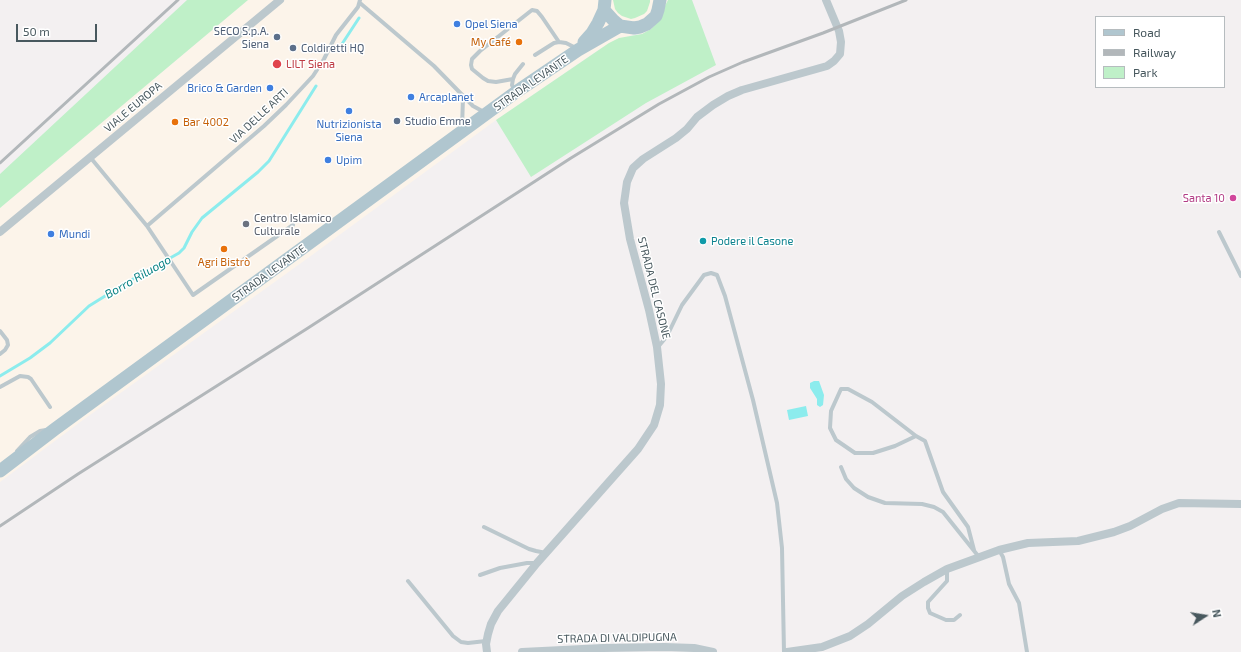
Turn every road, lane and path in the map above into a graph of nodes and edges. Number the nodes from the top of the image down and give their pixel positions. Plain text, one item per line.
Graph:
1 (280, 0) edge
2 (660, 0) edge
3 (826, 0) edge
4 (360, 1) edge
5 (604, 5) edge
6 (620, 26) junction
7 (559, 42) junction
8 (578, 50) junction
9 (534, 55) dead end
10 (523, 64) dead end
11 (513, 79) junction
12 (516, 92) junction
13 (463, 97) junction
14 (488, 113) junction
15 (462, 132) junction
16 (90, 157) junction
17 (293, 225) dead end
18 (147, 226) junction
19 (0, 232) edge
20 (1219, 232) dead end
21 (1241, 276) edge
22 (0, 331) edge
23 (657, 347) junction
24 (0, 354) edge
25 (0, 387) edge
26 (50, 407) dead end
27 (916, 436) junction
28 (841, 467) dead end
29 (0, 471) edge
30 (1241, 504) edge
31 (484, 527) dead end
32 (999, 550) junction
33 (547, 552) junction
34 (977, 553) junction
35 (538, 563) junction
36 (947, 569) junction
37 (480, 575) dead end
38 (408, 581) dead end
39 (960, 615) dead end
40 (486, 641) junction
41 (603, 650) edge
42 (487, 652) edge
43 (522, 652) edge
44 (713, 652) edge
45 (786, 652) edge
46 (1027, 652) edge

1 - 16 street, VIALE EUROPA
2 - 6 main road
3 - 23 street, STRADA DEL CASONE
4 - 13 lane
4 - 18 lane, VIA DELLE ARTI
5 - 6 main road, STRADA LEVANTE
5 - 8 main road, STRADA LEVANTE
6 - 8 main road, STRADA LEVANTE
7 - 8 lane
7 - 9 lane
7 - 11 lane
8 - 12 main road, STRADA LEVANTE
10 - 11 lane
11 - 12 lane
12 - 14 main road, STRADA LEVANTE
13 - 14 lane
13 - 15 lane
14 - 15 main road, STRADA LEVANTE
15 - 29 main road, STRADA LEVANTE
16 - 18 lane
16 - 19 street, VIALE EUROPA
17 - 18 lane
20 - 21 lane
22 - 24 lane
23 - 33 street, STRADA DEL CASONE
23 - 45 lane
25 - 26 lane
27 - 27 lane
27 - 34 lane
28 - 34 lane
30 - 32 street
31 - 33 lane
32 - 34 street
32 - 46 lane
33 - 35 street, STRADA DEL CASONE
34 - 36 street
35 - 37 lane
35 - 40 street, STRADA DEL CASONE
36 - 39 lane
36 - 45 street
38 - 40 lane
40 - 42 street, STRADA DEL CASONE
41 - 43 street, STRADA DI VALDIPUGNA
41 - 44 street, STRADA DI VALDIPUGNA

